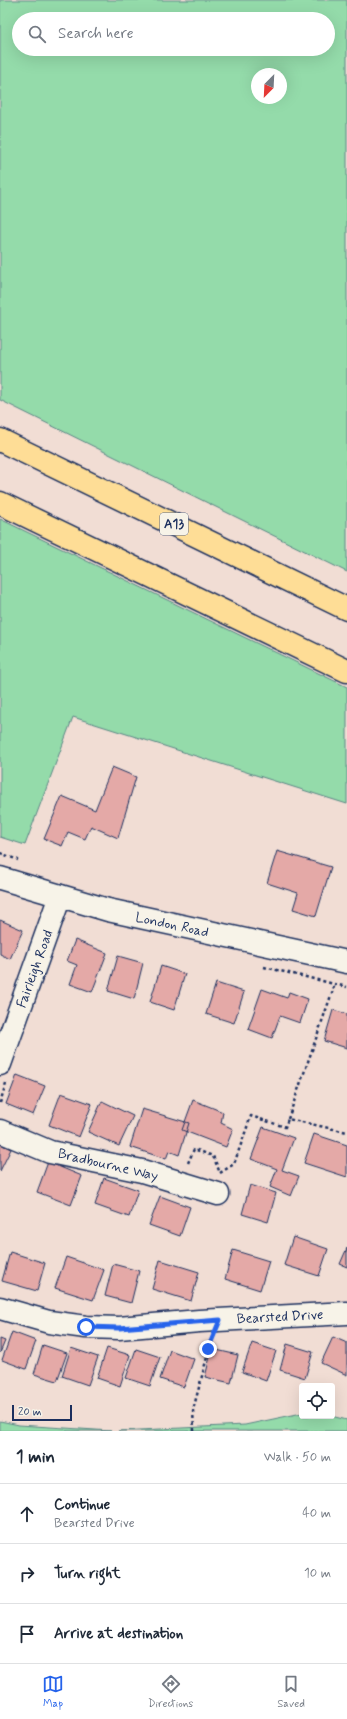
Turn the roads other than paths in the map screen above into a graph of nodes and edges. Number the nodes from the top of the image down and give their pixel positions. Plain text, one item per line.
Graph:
1 (0, 440) edge
2 (0, 502) edge
3 (347, 609) edge
4 (347, 671) edge
5 (0, 878) edge
6 (60, 896) junction
7 (347, 962) edge
8 (0, 1064) edge
9 (0, 1131) edge
10 (218, 1194) dead end
11 (0, 1308) edge
12 (347, 1313) edge

1 - 3 highway, A13
2 - 4 highway
5 - 6 street, London Road
6 - 7 street, London Road
6 - 8 street, Fairleigh Road
9 - 10 street, Bradbourne Way
11 - 12 street, Bearsted Drive

